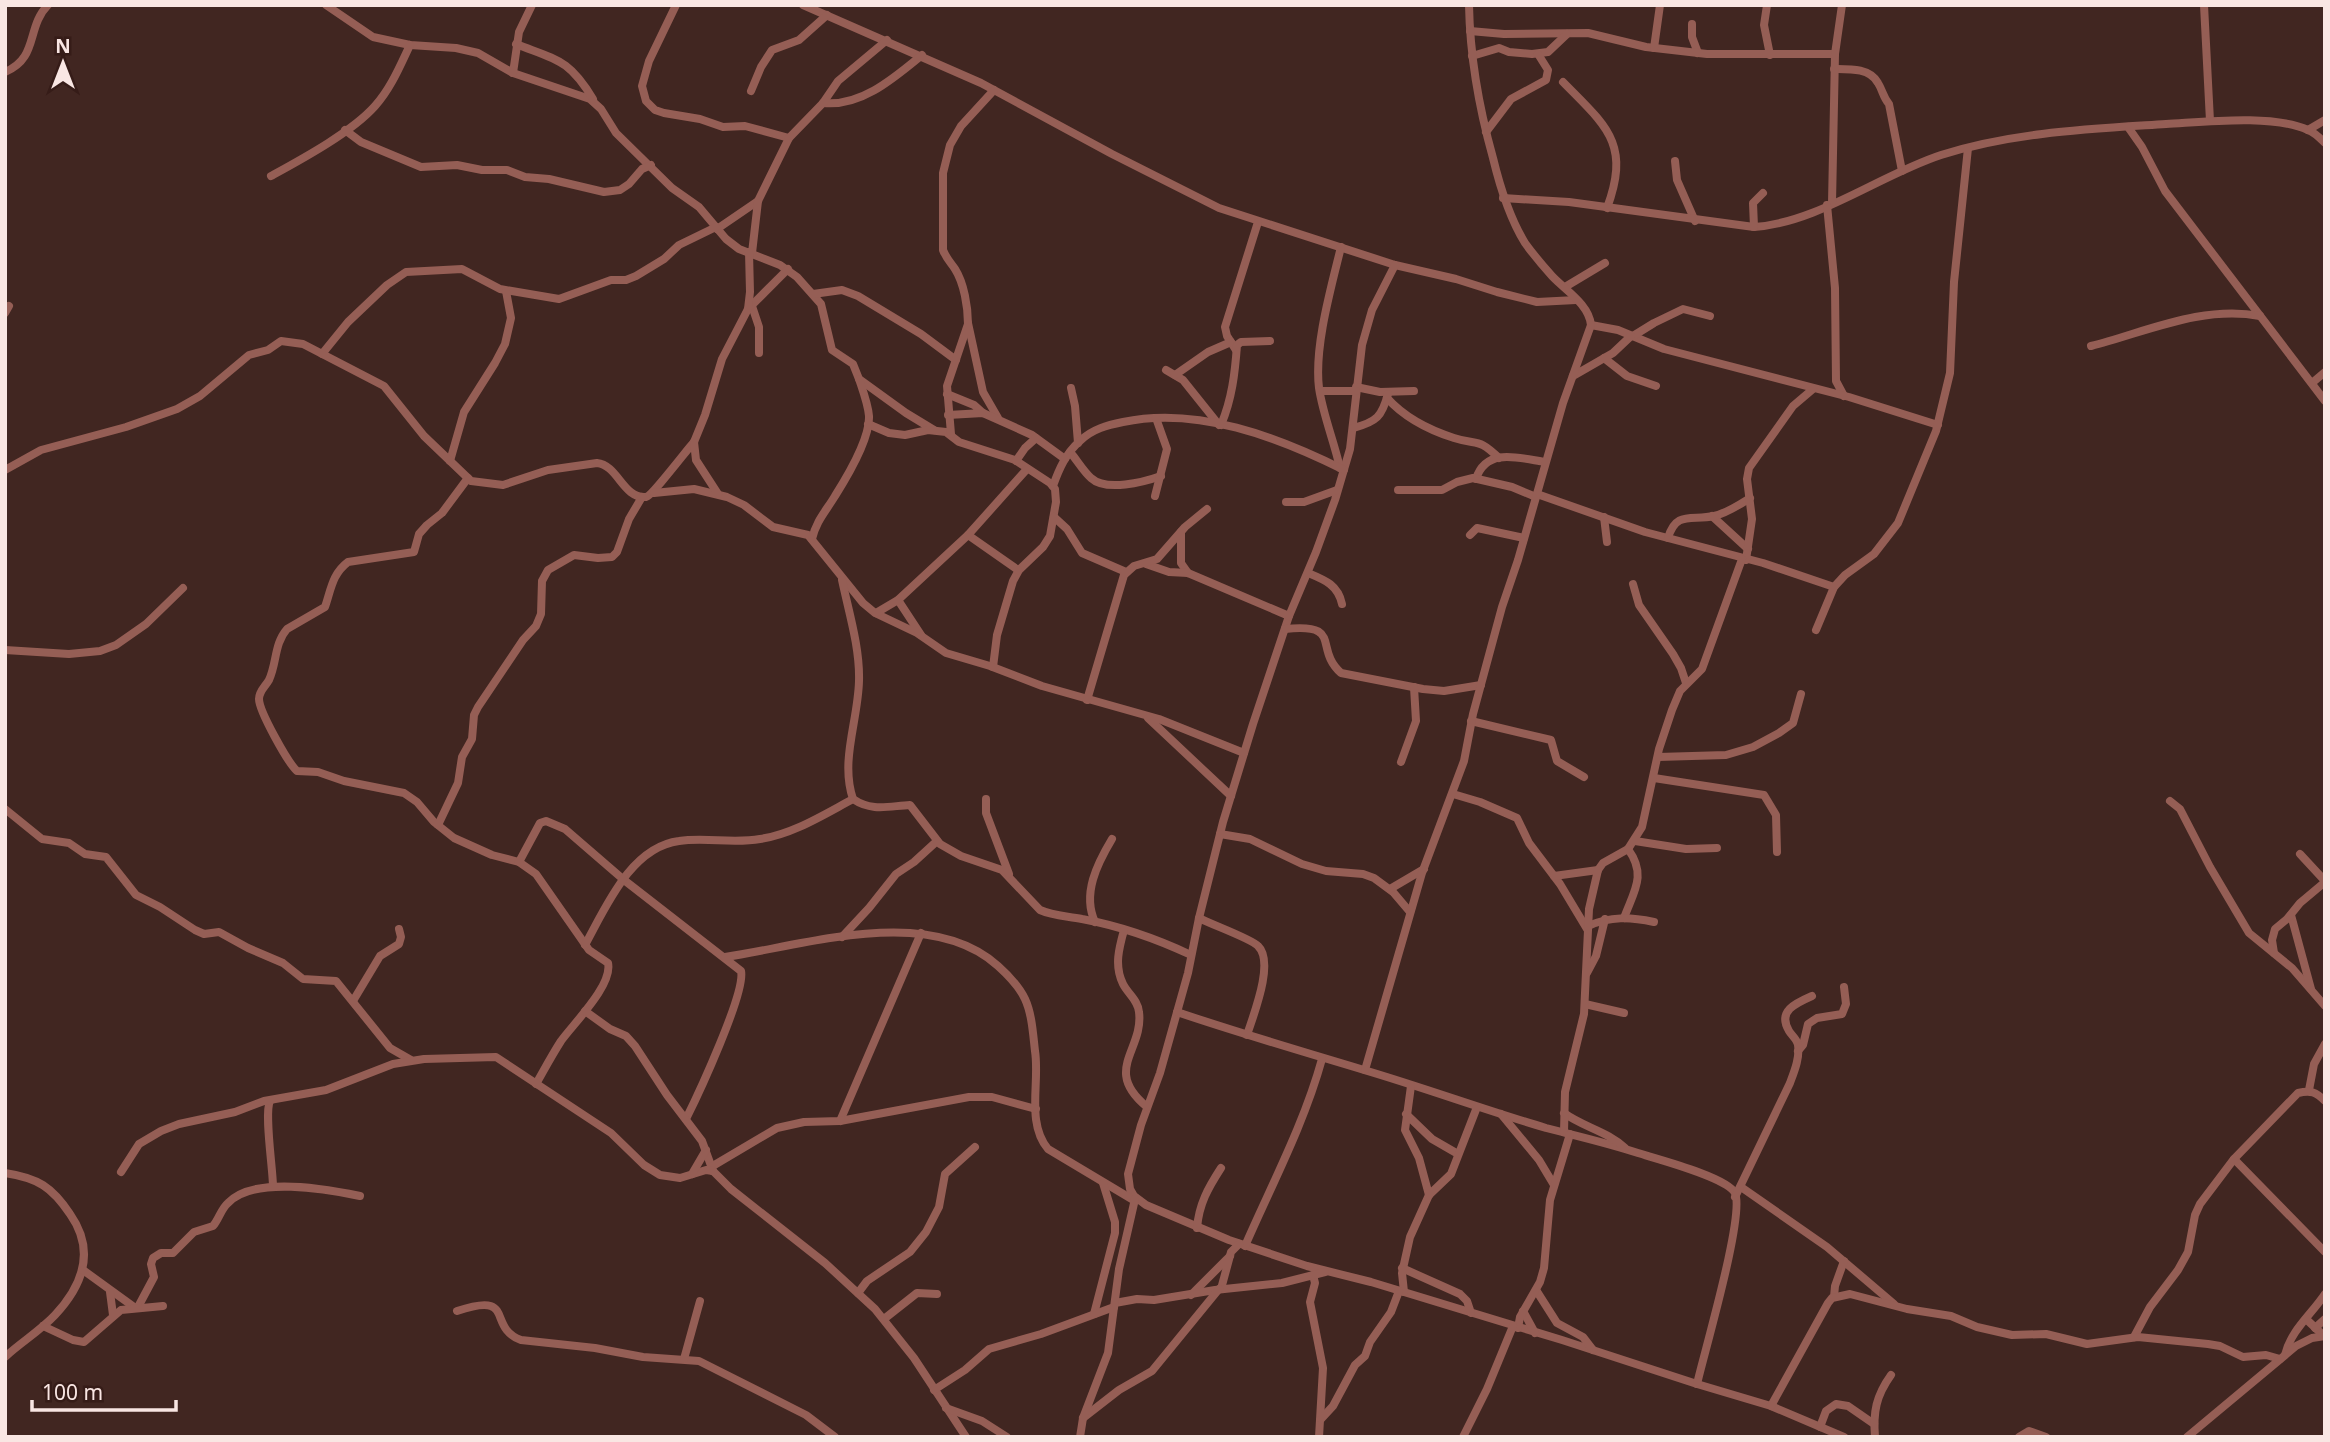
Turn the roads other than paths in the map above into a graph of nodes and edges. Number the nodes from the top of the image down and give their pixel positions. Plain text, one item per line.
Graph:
1 (48, 5) edge
2 (326, 5) edge
3 (532, 5) edge
4 (676, 5) edge
5 (803, 5) edge
6 (1469, 5) edge
7 (1660, 5) edge
8 (1767, 5) edge
9 (1842, 5) edge
10 (2204, 5) edge
11 (827, 15) junction
12 (1692, 24) dead end
13 (1470, 31) junction
14 (1567, 34) junction
15 (887, 40) junction
16 (516, 44) junction
17 (411, 45) junction
18 (1654, 48) junction
19 (1698, 53) junction
20 (1538, 54) junction
21 (1835, 54) junction
22 (922, 55) junction
23 (1770, 55) junction
24 (1472, 56) junction
25 (1834, 69) junction
26 (5, 72) edge
27 (513, 73) junction
28 (1563, 82) dead end
29 (994, 90) junction
30 (751, 91) dead end
31 (823, 103) junction
32 (596, 104) junction
33 (2325, 120) edge
34 (2210, 121) junction
35 (2128, 127) junction
36 (2308, 130) junction
37 (345, 131) junction
38 (1486, 132) junction
39 (789, 138) junction
40 (2325, 143) edge
41 (1968, 148) junction
42 (1675, 160) dead end
43 (651, 165) junction
44 (1902, 171) junction
45 (271, 176) dead end
46 (1763, 193) dead end
47 (1503, 198) junction
48 (758, 201) junction
49 (1829, 204) junction
50 (1607, 208) junction
51 (1695, 220) junction
52 (1258, 222) junction
53 (717, 228) junction
54 (1754, 228) junction
55 (1341, 247) junction
56 (750, 253) junction
57 (1605, 263) dead end
58 (1395, 265) junction
59 (788, 269) junction
60 (1564, 287) junction
61 (506, 290) junction
62 (813, 294) junction
63 (1576, 300) junction
64 (750, 307) junction
65 (1710, 316) dead end
66 (2260, 316) junction
67 (968, 323) junction
68 (1591, 326) junction
69 (1632, 336) junction
70 (1269, 341) dead end
71 (1231, 342) junction
72 (2091, 346) dead end
73 (1237, 350) junction
74 (759, 353) dead end
75 (322, 354) junction
76 (1604, 358) junction
77 (956, 360) junction
78 (1166, 370) dead end
79 (2325, 372) edge
80 (1175, 375) junction
81 (1573, 376) junction
82 (859, 379) junction
83 (2312, 383) junction
84 (1656, 386) dead end
85 (1071, 388) dead end
86 (1356, 389) junction
87 (1813, 389) junction
88 (1320, 391) junction
89 (1414, 391) dead end
90 (947, 394) junction
91 (1388, 395) junction
92 (1844, 396) junction
93 (2325, 401) edge
94 (983, 413) junction
95 (948, 415) junction
96 (998, 418) junction
97 (1156, 418) junction
98 (868, 424) junction
99 (1220, 425) junction
100 (1938, 425) junction
101 (1353, 428) junction
102 (934, 430) junction
103 (951, 435) junction
104 (1036, 438) junction
105 (694, 442) junction
106 (1078, 443) junction
107 (1067, 456) junction
108 (1499, 458) junction
109 (450, 461) junction
110 (1016, 461) junction
111 (1545, 462) junction
112 (1027, 469) junction
113 (1342, 469) junction
114 (5, 470) edge
115 (1161, 476) junction
116 (468, 478) junction
117 (1476, 479) junction
118 (1052, 486) junction
119 (1338, 490) junction
120 (1398, 490) dead end
121 (654, 493) junction
122 (718, 494) junction
123 (1155, 496) dead end
124 (1536, 496) junction
125 (642, 497) junction
126 (1750, 498) junction
127 (1286, 502) dead end
128 (1207, 509) dead end
129 (1712, 516) junction
130 (1054, 517) junction
131 (1604, 517) junction
132 (1181, 532) junction
133 (968, 535) junction
134 (1470, 535) dead end
135 (1524, 538) junction
136 (1668, 538) junction
137 (812, 539) junction
138 (1606, 542) dead end
139 (1748, 549) junction
140 (1744, 559) junction
141 (1146, 564) junction
142 (1018, 570) junction
143 (1126, 572) junction
144 (1188, 573) junction
145 (1308, 573) junction
146 (842, 578) junction
147 (1633, 584) dead end
148 (1834, 587) junction
149 (183, 589) dead end
150 (898, 600) junction
151 (1342, 604) dead end
152 (876, 613) junction
153 (1289, 616) junction
154 (1285, 629) junction
155 (1816, 630) dead end
156 (923, 637) junction
157 (5, 650) edge
158 (993, 667) junction
159 (1686, 683) junction
160 (1480, 685) junction
161 (1414, 687) junction
162 (1801, 694) dead end
163 (1087, 699) junction
164 (1146, 716) junction
165 (1471, 721) junction
166 (1244, 753) junction
167 (1658, 757) junction
168 (1401, 762) dead end
169 (1584, 777) dead end
170 (1654, 778) junction
171 (1453, 794) junction
172 (1231, 796) junction
173 (853, 799) junction
174 (986, 799) dead end
175 (2170, 800) dead end
176 (5, 809) edge
177 (438, 825) junction
178 (1220, 834) junction
179 (1112, 839) dead end
180 (937, 841) junction
181 (1635, 841) junction
182 (1717, 848) dead end
183 (1628, 849) junction
184 (1777, 852) dead end
185 (2300, 854) dead end
186 (519, 862) junction
187 (1424, 869) junction
188 (1598, 870) junction
189 (1553, 876) junction
190 (1010, 877) junction
191 (624, 880) junction
192 (2325, 882) edge
193 (1390, 888) junction
194 (1410, 912) junction
195 (2291, 915) junction
196 (1199, 918) junction
197 (1624, 918) junction
198 (1605, 919) junction
199 (1095, 922) junction
200 (1654, 922) dead end
201 (1588, 928) junction
202 (399, 929) dead end
203 (1124, 930) junction
204 (921, 933) junction
205 (841, 938) junction
206 (585, 945) junction
207 (2274, 953) junction
208 (1191, 956) junction
209 (725, 957) junction
210 (1586, 974) junction
211 (1844, 987) dead end
212 (2311, 989) junction
213 (1812, 996) dead end
214 (353, 1001) junction
215 (1585, 1004) junction
216 (2325, 1006) edge
217 (585, 1011) junction
218 (1177, 1012) junction
219 (1624, 1013) dead end
220 (1247, 1035) junction
221 (2325, 1044) edge
222 (1798, 1051) junction
223 (1322, 1059) junction
224 (411, 1060) junction
225 (1364, 1070) junction
226 (536, 1084) junction
227 (1411, 1086) junction
228 (2309, 1090) junction
229 (270, 1101) junction
230 (2325, 1101) edge
231 (1147, 1107) junction
232 (1477, 1107) junction
233 (1036, 1109) junction
234 (1564, 1113) junction
235 (1406, 1114) junction
236 (1502, 1114) junction
237 (686, 1119) junction
238 (840, 1121) junction
239 (1567, 1133) junction
240 (975, 1147) dead end
241 (706, 1150) junction
242 (1627, 1150) junction
243 (1458, 1154) junction
244 (2234, 1159) junction
245 (1221, 1168) dead end
246 (712, 1169) junction
247 (5, 1172) edge
248 (121, 1172) dead end
249 (692, 1174) junction
250 (1103, 1183) junction
251 (1555, 1185) junction
252 (273, 1187) junction
253 (1741, 1187) junction
254 (1429, 1195) junction
255 (360, 1196) dead end
256 (1735, 1197) junction
257 (1135, 1199) junction
258 (1197, 1228) junction
259 (1242, 1245) junction
260 (2325, 1252) edge
261 (1230, 1256) junction
262 (1844, 1261) junction
263 (1402, 1268) junction
264 (83, 1270) junction
265 (1327, 1271) junction
266 (1313, 1275) junction
267 (1220, 1289) junction
268 (1536, 1290) junction
269 (110, 1292) junction
270 (1402, 1292) junction
271 (858, 1293) junction
272 (937, 1294) dead end
273 (2325, 1294) edge
274 (1191, 1295) junction
275 (1834, 1297) junction
276 (700, 1301) dead end
277 (1115, 1305) junction
278 (163, 1306) dead end
279 (1896, 1306) junction
280 (136, 1307) junction
281 (457, 1311) dead end
282 (1523, 1311) junction
283 (1094, 1314) junction
284 (1471, 1314) junction
285 (113, 1315) junction
286 (2306, 1319) junction
287 (2325, 1319) edge
288 (884, 1320) junction
289 (43, 1326) junction
290 (1516, 1327) junction
291 (2315, 1328) junction
292 (1535, 1333) junction
293 (2324, 1336) edge
294 (2134, 1337) junction
295 (1592, 1350) junction
296 (5, 1357) edge
297 (2282, 1357) junction
298 (684, 1359) junction
299 (1891, 1375) dead end
300 (1697, 1384) junction
301 (934, 1390) junction
302 (1771, 1406) junction
303 (946, 1408) junction
304 (1083, 1418) junction
305 (1321, 1419) junction
306 (1874, 1424) junction
307 (1820, 1427) junction
308 (2198, 1427) junction
309 (2036, 1434) edge
310 (1079, 1435) edge
311 (834, 1437) edge
312 (966, 1437) edge
313 (1007, 1437) edge
314 (1319, 1437) edge
315 (1463, 1437) edge
316 (1844, 1437) edge
317 (1875, 1437) edge
318 (2019, 1437) edge
319 (2046, 1437) edge
320 (2187, 1437) edge
321 (2202, 1437) edge

1 - 26 street
2 - 17 street
3 - 16 street
4 - 39 street
5 - 11 street
6 - 13 street
7 - 18 street
8 - 23 street
9 - 21 street
10 - 34 street
11 - 15 street
11 - 30 street
12 - 19 street
13 - 14 street
13 - 24 street
14 - 18 street
14 - 20 street
15 - 22 street
15 - 31 street
16 - 27 street
16 - 32 street
17 - 27 street
17 - 37 street
18 - 19 street
19 - 23 street
20 - 24 street
20 - 38 street
21 - 23 street
21 - 25 street
22 - 29 street
22 - 31 street
24 - 38 street
25 - 44 street
25 - 49 street
27 - 32 street
28 - 50 street
29 - 52 street
29 - 67 street
31 - 39 street
32 - 43 street
33 - 36 street
34 - 35 street
34 - 36 street
35 - 41 street
35 - 66 street
36 - 40 street
37 - 43 street
37 - 45 street
38 - 47 street
39 - 48 street
41 - 44 street
41 - 100 street
42 - 51 street
43 - 53 street
44 - 49 street
46 - 54 street
47 - 50 street
47 - 60 street
48 - 53 street
48 - 56 street
49 - 54 street
49 - 92 street
50 - 51 street
51 - 54 street
52 - 55 street
52 - 71 street
53 - 56 street
53 - 61 street
55 - 58 street
55 - 88 street
56 - 59 street
56 - 64 street
57 - 60 street
58 - 63 street
58 - 86 street
59 - 62 street
59 - 64 street
60 - 63 street
61 - 75 street
61 - 109 street
62 - 77 street
62 - 82 street
63 - 68 street
64 - 74 street
64 - 105 street
65 - 69 street
66 - 72 street
66 - 83 street
67 - 77 street
67 - 96 street
68 - 69 street
68 - 81 street
69 - 76 street
69 - 87 street
70 - 73 street
71 - 73 street
71 - 80 street
73 - 99 street
75 - 109 street
75 - 114 street
76 - 81 street
76 - 84 street
77 - 90 street
78 - 80 street
79 - 83 street
80 - 99 street
81 - 111 street
82 - 98 street
82 - 102 street
83 - 93 street
85 - 106 street
86 - 88 street
86 - 91 street
86 - 101 street
87 - 92 street
87 - 126 street
88 - 113 street
89 - 91 street
90 - 94 street
90 - 95 street
91 - 101 street
91 - 108 street
92 - 100 street
94 - 95 street
94 - 96 street
95 - 103 street
96 - 104 street
97 - 99 street
97 - 106 street
97 - 115 street
98 - 102 street
98 - 137 street
99 - 113 street
100 - 148 street
101 - 113 street
102 - 103 street
103 - 110 street
104 - 107 street
104 - 110 street
105 - 121 street
105 - 122 street
106 - 107 street
107 - 115 street
107 - 118 street
108 - 111 street
108 - 117 street
109 - 116 street
110 - 112 street
111 - 124 street
112 - 118 street
112 - 133 street
113 - 119 street
115 - 123 street
116 - 125 street
116 - 177 street
117 - 120 street
117 - 124 street
118 - 130 street
119 - 127 street
119 - 145 street
121 - 122 street
121 - 125 street
122 - 137 street
124 - 131 street
124 - 135 street
125 - 177 street
126 - 129 street
126 - 139 street
128 - 132 street
129 - 136 street
129 - 139 street
130 - 142 street
130 - 143 street
131 - 136 street
131 - 138 street
132 - 141 street
132 - 144 street
133 - 142 street
133 - 150 street
134 - 135 street
135 - 160 street
136 - 140 street
137 - 146 street
139 - 140 street
140 - 148 street
140 - 159 street
141 - 143 street
141 - 144 street
142 - 158 street
143 - 163 street
144 - 153 street
145 - 151 street
145 - 153 street
146 - 152 street
146 - 173 street
147 - 159 street
148 - 155 street
149 - 157 street
150 - 152 street
150 - 156 street
152 - 156 street
153 - 154 street
154 - 161 street
154 - 166 street
156 - 158 street
158 - 163 street
159 - 167 street
160 - 161 street
160 - 165 street
161 - 168 street
162 - 167 street
163 - 164 street
164 - 166 street
164 - 172 street
165 - 169 street
165 - 171 street
166 - 172 street
167 - 170 street
170 - 181 street
170 - 184 street
171 - 187 street
171 - 189 street
172 - 178 street
173 - 180 street
173 - 191 street
174 - 190 street
175 - 207 street
176 - 214 street
177 - 186 street
178 - 193 street
178 - 196 street
179 - 199 street
180 - 190 street
180 - 205 street
181 - 182 street
181 - 183 street
183 - 188 street
183 - 197 street
185 - 192 street
186 - 191 street
186 - 206 street
187 - 193 street
187 - 194 street
188 - 189 street
188 - 201 street
189 - 201 street
190 - 199 street
191 - 206 street
191 - 209 street
192 - 195 street
193 - 194 street
194 - 225 street
195 - 207 street
195 - 212 street
196 - 208 street
196 - 220 street
197 - 198 street
197 - 200 street
198 - 201 street
198 - 210 street
199 - 203 street
201 - 210 street
202 - 214 street
203 - 208 street
203 - 231 street
204 - 205 street
204 - 233 street
204 - 238 street
205 - 209 street
206 - 217 street
207 - 212 street
208 - 218 street
209 - 237 street
210 - 215 street
211 - 222 street
212 - 216 street
213 - 222 street
214 - 224 street
215 - 219 street
215 - 234 street
217 - 226 street
217 - 237 street
218 - 220 street
218 - 231 street
220 - 223 street
221 - 228 street
222 - 253 street
223 - 225 street
223 - 259 street
224 - 226 street
224 - 229 street
225 - 227 street
226 - 249 street
227 - 232 street
227 - 235 street
228 - 230 street
228 - 244 street
229 - 248 street
229 - 252 street
231 - 257 street
232 - 236 street
232 - 243 street
233 - 238 street
233 - 250 street
234 - 239 street
234 - 242 street
235 - 243 street
235 - 254 street
236 - 239 street
236 - 251 street
237 - 241 street
238 - 246 street
239 - 242 street
239 - 251 street
240 - 271 street
241 - 246 street
241 - 249 street
242 - 256 street
243 - 254 street
244 - 260 street
244 - 294 street
245 - 258 street
246 - 249 street
246 - 271 street
247 - 264 street
250 - 257 street
250 - 283 street
251 - 268 street
252 - 255 street
252 - 280 street
253 - 256 street
253 - 262 street
254 - 263 street
256 - 300 street
257 - 258 street
257 - 277 street
258 - 259 street
259 - 261 street
259 - 265 street
261 - 267 street
261 - 274 street
262 - 275 street
262 - 279 street
263 - 270 street
263 - 284 street
264 - 269 street
264 - 289 street
265 - 266 street
265 - 270 street
266 - 267 street
266 - 305 street
267 - 274 street
267 - 304 street
268 - 282 street
268 - 295 street
269 - 280 street
269 - 285 street
270 - 284 street
270 - 305 street
271 - 288 street
272 - 288 street
273 - 286 street
274 - 277 street
275 - 279 street
275 - 302 street
276 - 298 street
277 - 283 street
277 - 304 street
278 - 280 street
279 - 294 street
280 - 285 street
281 - 298 street
282 - 290 street
282 - 292 street
283 - 301 street
284 - 290 street
285 - 289 street
286 - 291 street
286 - 297 street
287 - 291 street
288 - 301 street
289 - 296 street
290 - 292 street
290 - 315 street
291 - 293 street
292 - 295 street
293 - 297 street
294 - 297 street
295 - 300 street
297 - 308 street
298 - 311 street
299 - 306 street
300 - 302 street
301 - 303 street
302 - 307 street
303 - 312 street
303 - 313 street
304 - 310 street
305 - 314 street
306 - 307 street
306 - 317 street
307 - 316 street
308 - 320 street
308 - 321 street
309 - 318 street
309 - 319 street

